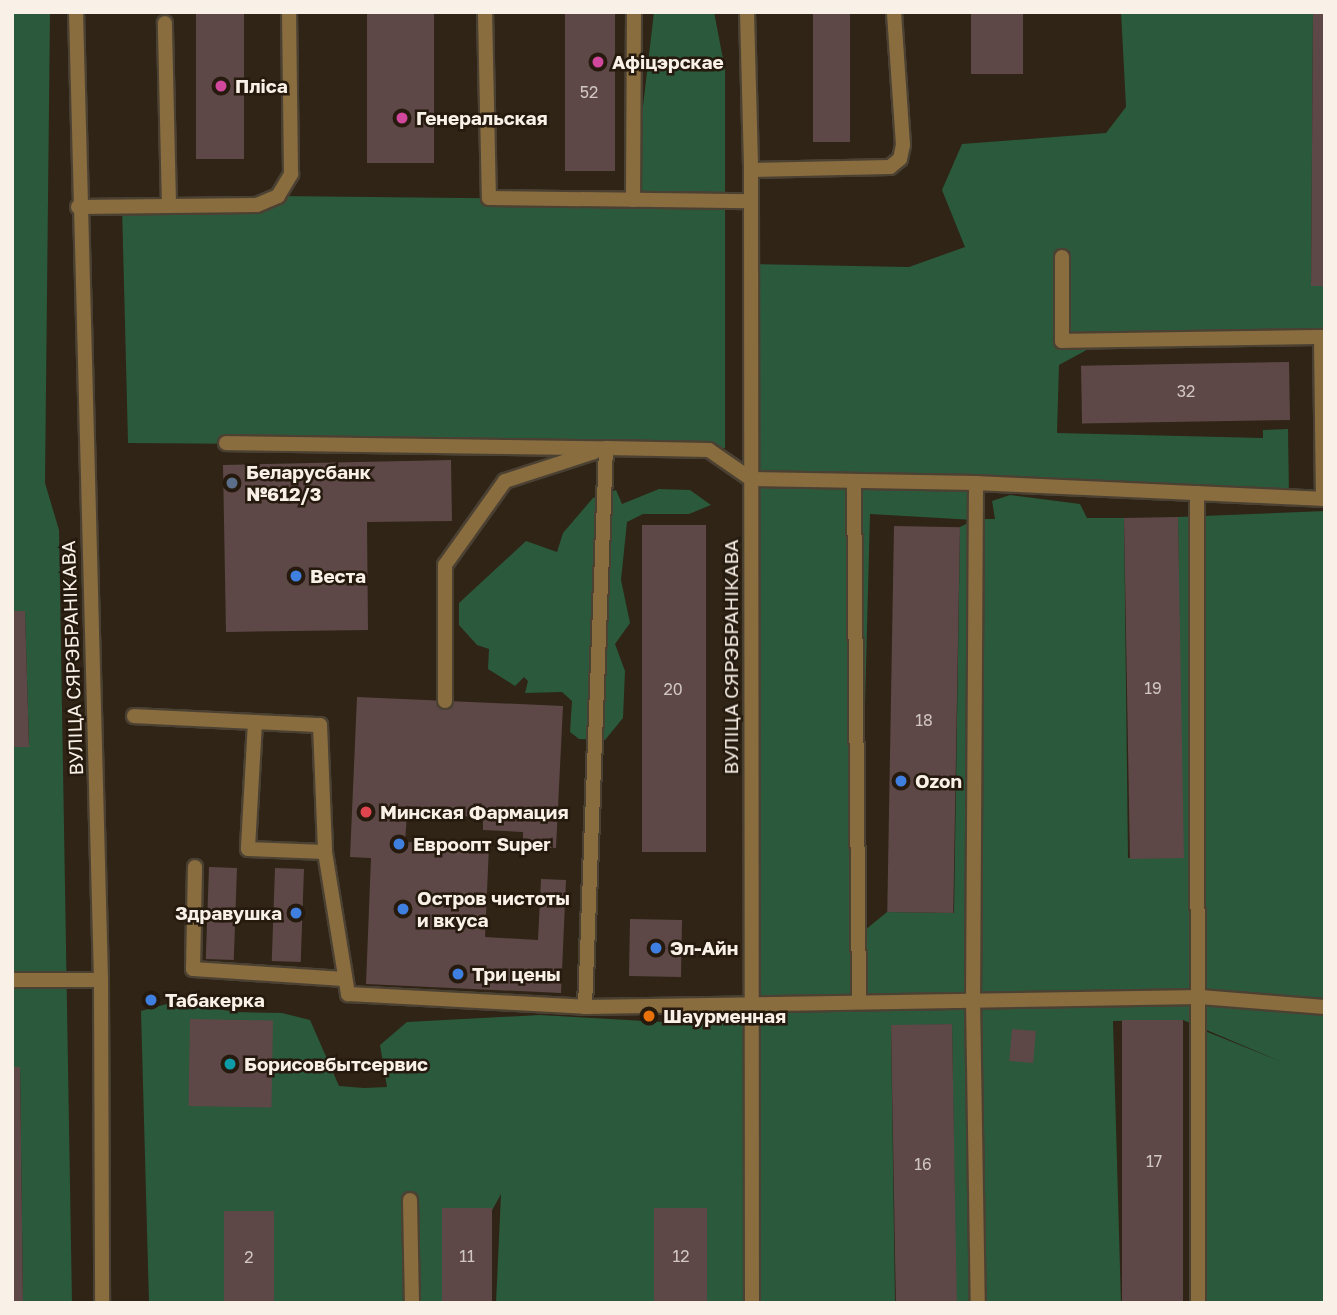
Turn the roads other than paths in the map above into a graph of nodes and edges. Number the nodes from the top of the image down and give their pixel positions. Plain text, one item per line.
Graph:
1 (76, 12) edge
2 (289, 12) edge
3 (485, 12) edge
4 (634, 12) edge
5 (747, 12) edge
6 (894, 12) edge
7 (165, 23) dead end
8 (751, 170) junction
9 (633, 200) junction
10 (751, 201) junction
11 (170, 205) junction
12 (78, 207) junction
13 (1062, 257) dead end
14 (1323, 337) edge
15 (226, 443) dead end
16 (606, 448) junction
17 (751, 479) junction
18 (854, 481) junction
19 (976, 483) junction
20 (1197, 493) junction
21 (1324, 499) edge
22 (444, 701) dead end
23 (134, 716) dead end
24 (255, 722) junction
25 (325, 852) junction
26 (195, 867) dead end
27 (344, 979) junction
28 (12, 980) edge
29 (101, 980) junction
30 (1200, 997) junction
31 (973, 1000) junction
32 (1325, 1000) edge
33 (859, 1001) junction
34 (750, 1002) junction
35 (1307, 1006) junction
36 (585, 1007) junction
37 (1325, 1007) edge
38 (411, 1200) dead end
39 (102, 1303) edge
40 (412, 1303) edge
41 (752, 1303) edge
42 (978, 1303) edge
43 (1198, 1303) edge

1 - 12 street, ВУЛІЦА СЯРЭБРАНІКАВА
2 - 11 street
3 - 9 street
4 - 9 street
5 - 8 street, ВУЛІЦА СЯРЭБРАНІКАВА
6 - 8 street
7 - 11 street
8 - 10 street, ВУЛІЦА СЯРЭБРАНІКАВА
9 - 10 street
10 - 17 street, ВУЛІЦА СЯРЭБРАНІКАВА
11 - 12 street
12 - 29 street, ВУЛІЦА СЯРЭБРАНІКАВА
13 - 14 street
14 - 21 street
15 - 16 street
16 - 17 street
16 - 22 street
16 - 36 street
17 - 18 street
17 - 34 street, ВУЛІЦА СЯРЭБРАНІКАВА
18 - 19 street
18 - 33 street
19 - 20 street
19 - 31 street
20 - 21 street
20 - 30 street
23 - 24 street
24 - 25 street
24 - 25 street
25 - 27 street
26 - 27 street
27 - 36 street
28 - 29 street
29 - 39 street, ВУЛІЦА СЯРЭБРАНІКАВА
30 - 31 street
30 - 35 street
30 - 43 street
31 - 33 street
31 - 42 street
32 - 35 street
33 - 34 street
34 - 36 street
34 - 41 street, ВУЛІЦА СЯРЭБРАНІКАВА
35 - 37 street
38 - 40 street

